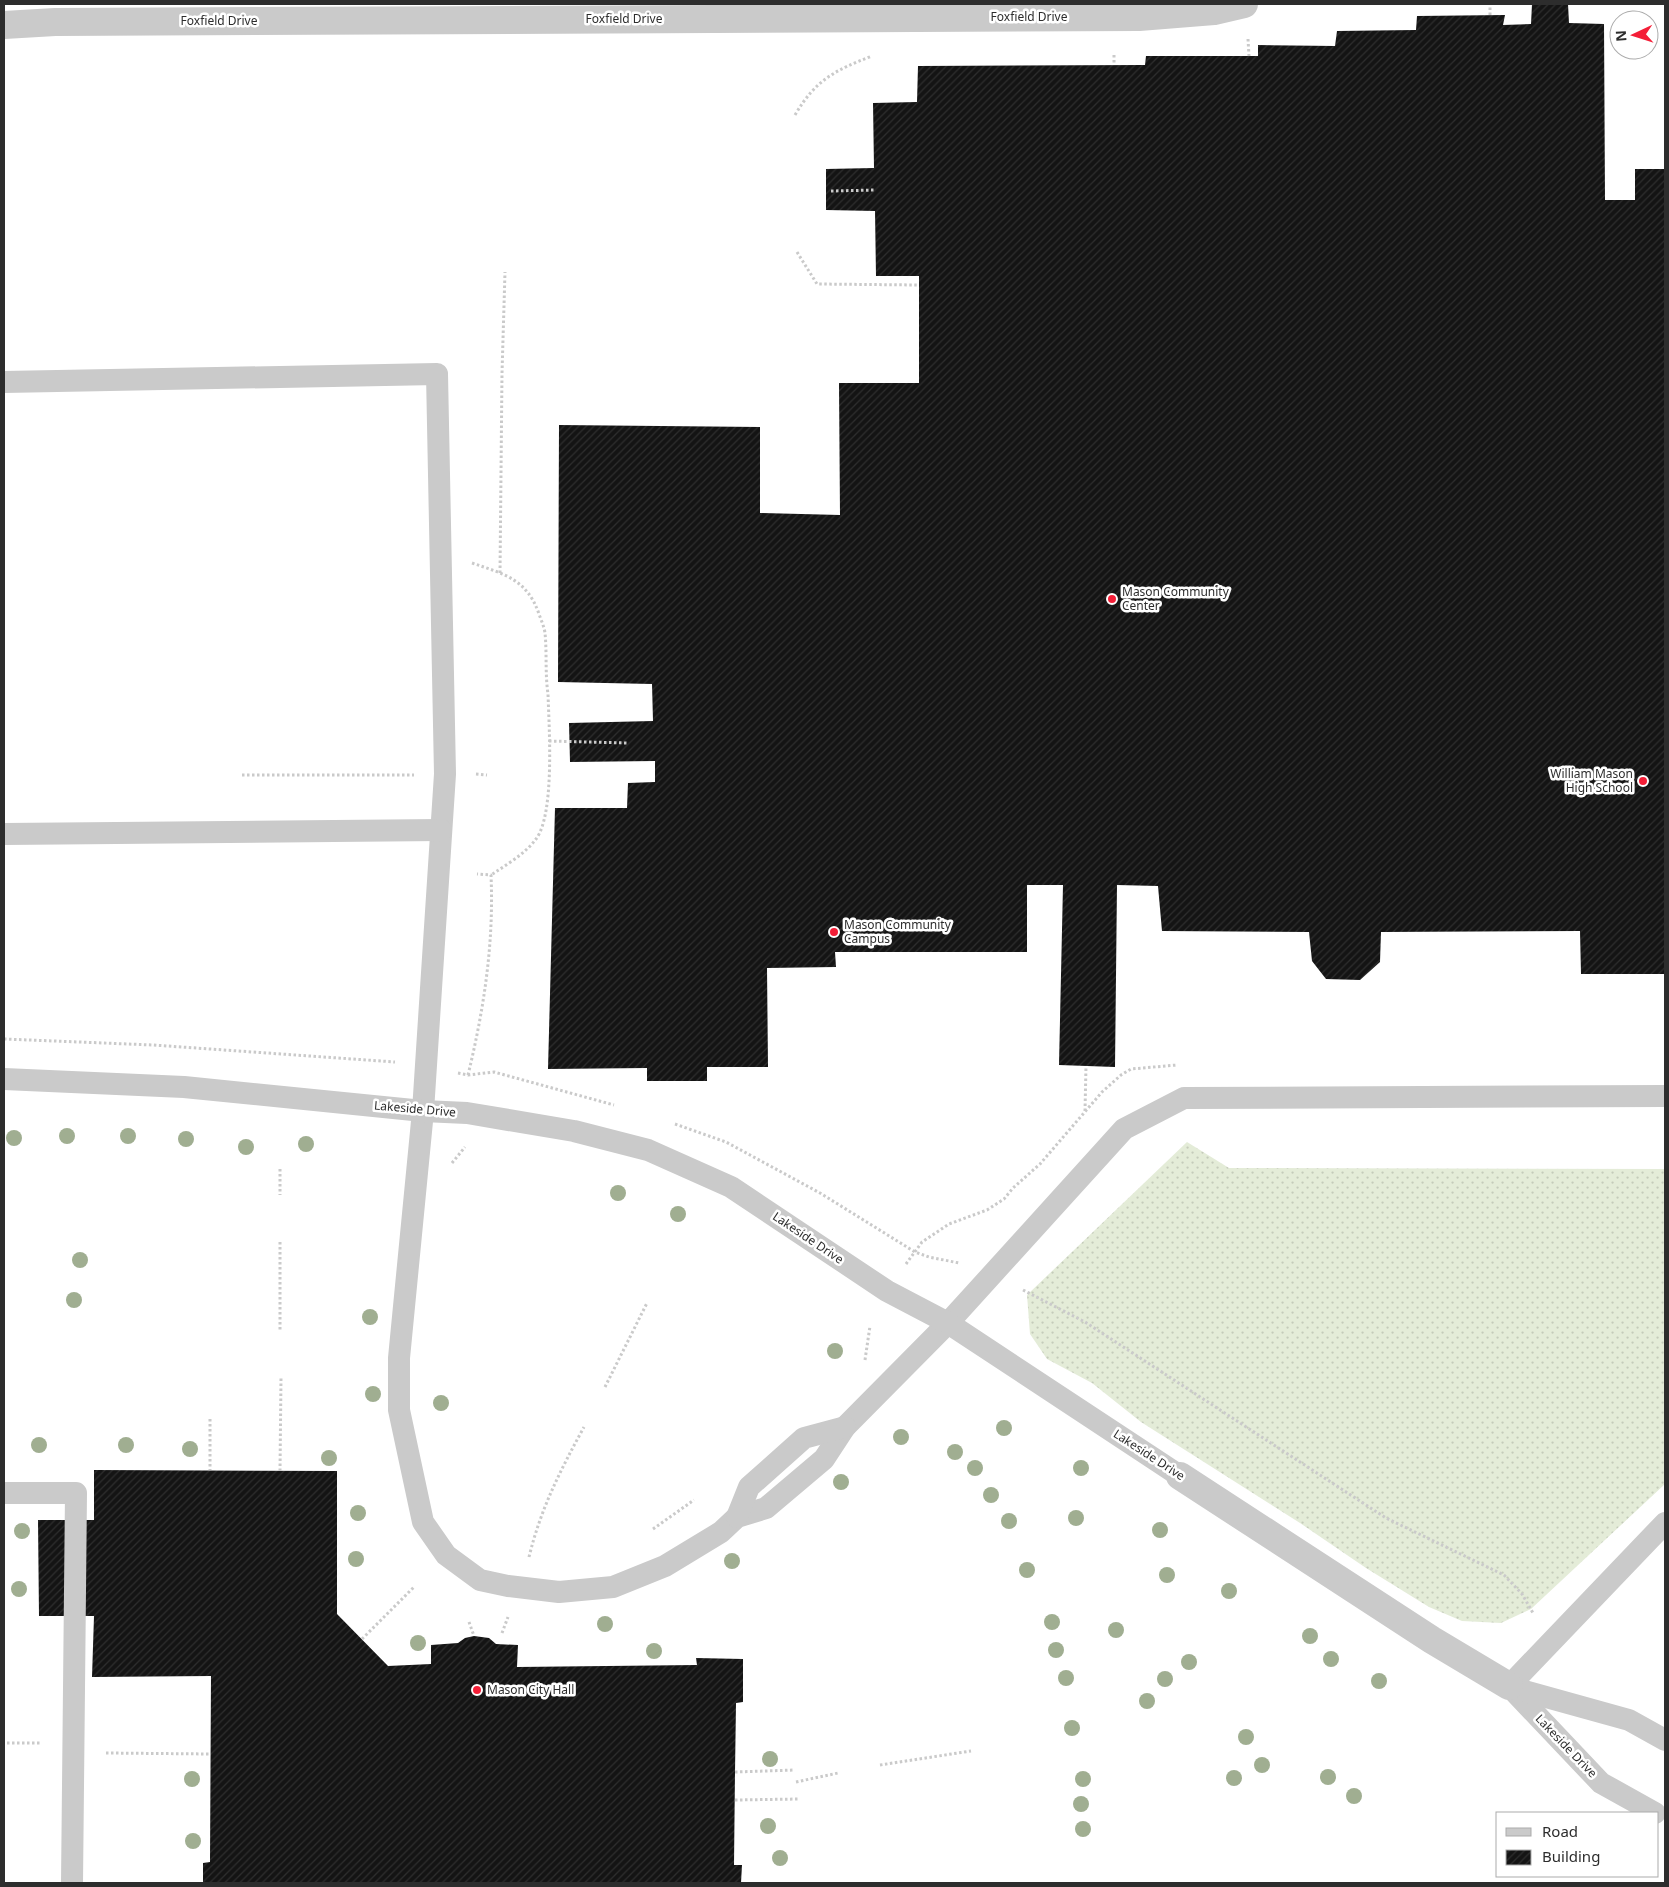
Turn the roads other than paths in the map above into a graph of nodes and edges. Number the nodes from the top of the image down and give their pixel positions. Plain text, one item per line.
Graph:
1 (1244, 4) edge
2 (4, 25) edge
3 (4, 382) edge
4 (442, 830) junction
5 (4, 834) edge
6 (4, 1078) edge
7 (1665, 1096) edge
8 (423, 1111) junction
9 (948, 1323) junction
10 (1180, 1476) joint
11 (4, 1493) edge
12 (1665, 1523) edge
13 (1509, 1686) junction
14 (1665, 1740) edge
15 (1652, 1812) edge
16 (72, 1883) edge

1 - 2 street, Foxfield Drive
3 - 4 lane
4 - 5 lane
4 - 8 lane
6 - 8 lane, Lakeside Drive
7 - 9 lane
8 - 9 lane, Lakeside Drive
8 - 9 lane
9 - 10 lane, Lakeside Drive
10 - 13 street, Lakeside Drive
11 - 16 lane
12 - 13 lane
13 - 14 lane, Lakeside Drive
13 - 15 lane, Lakeside Drive

